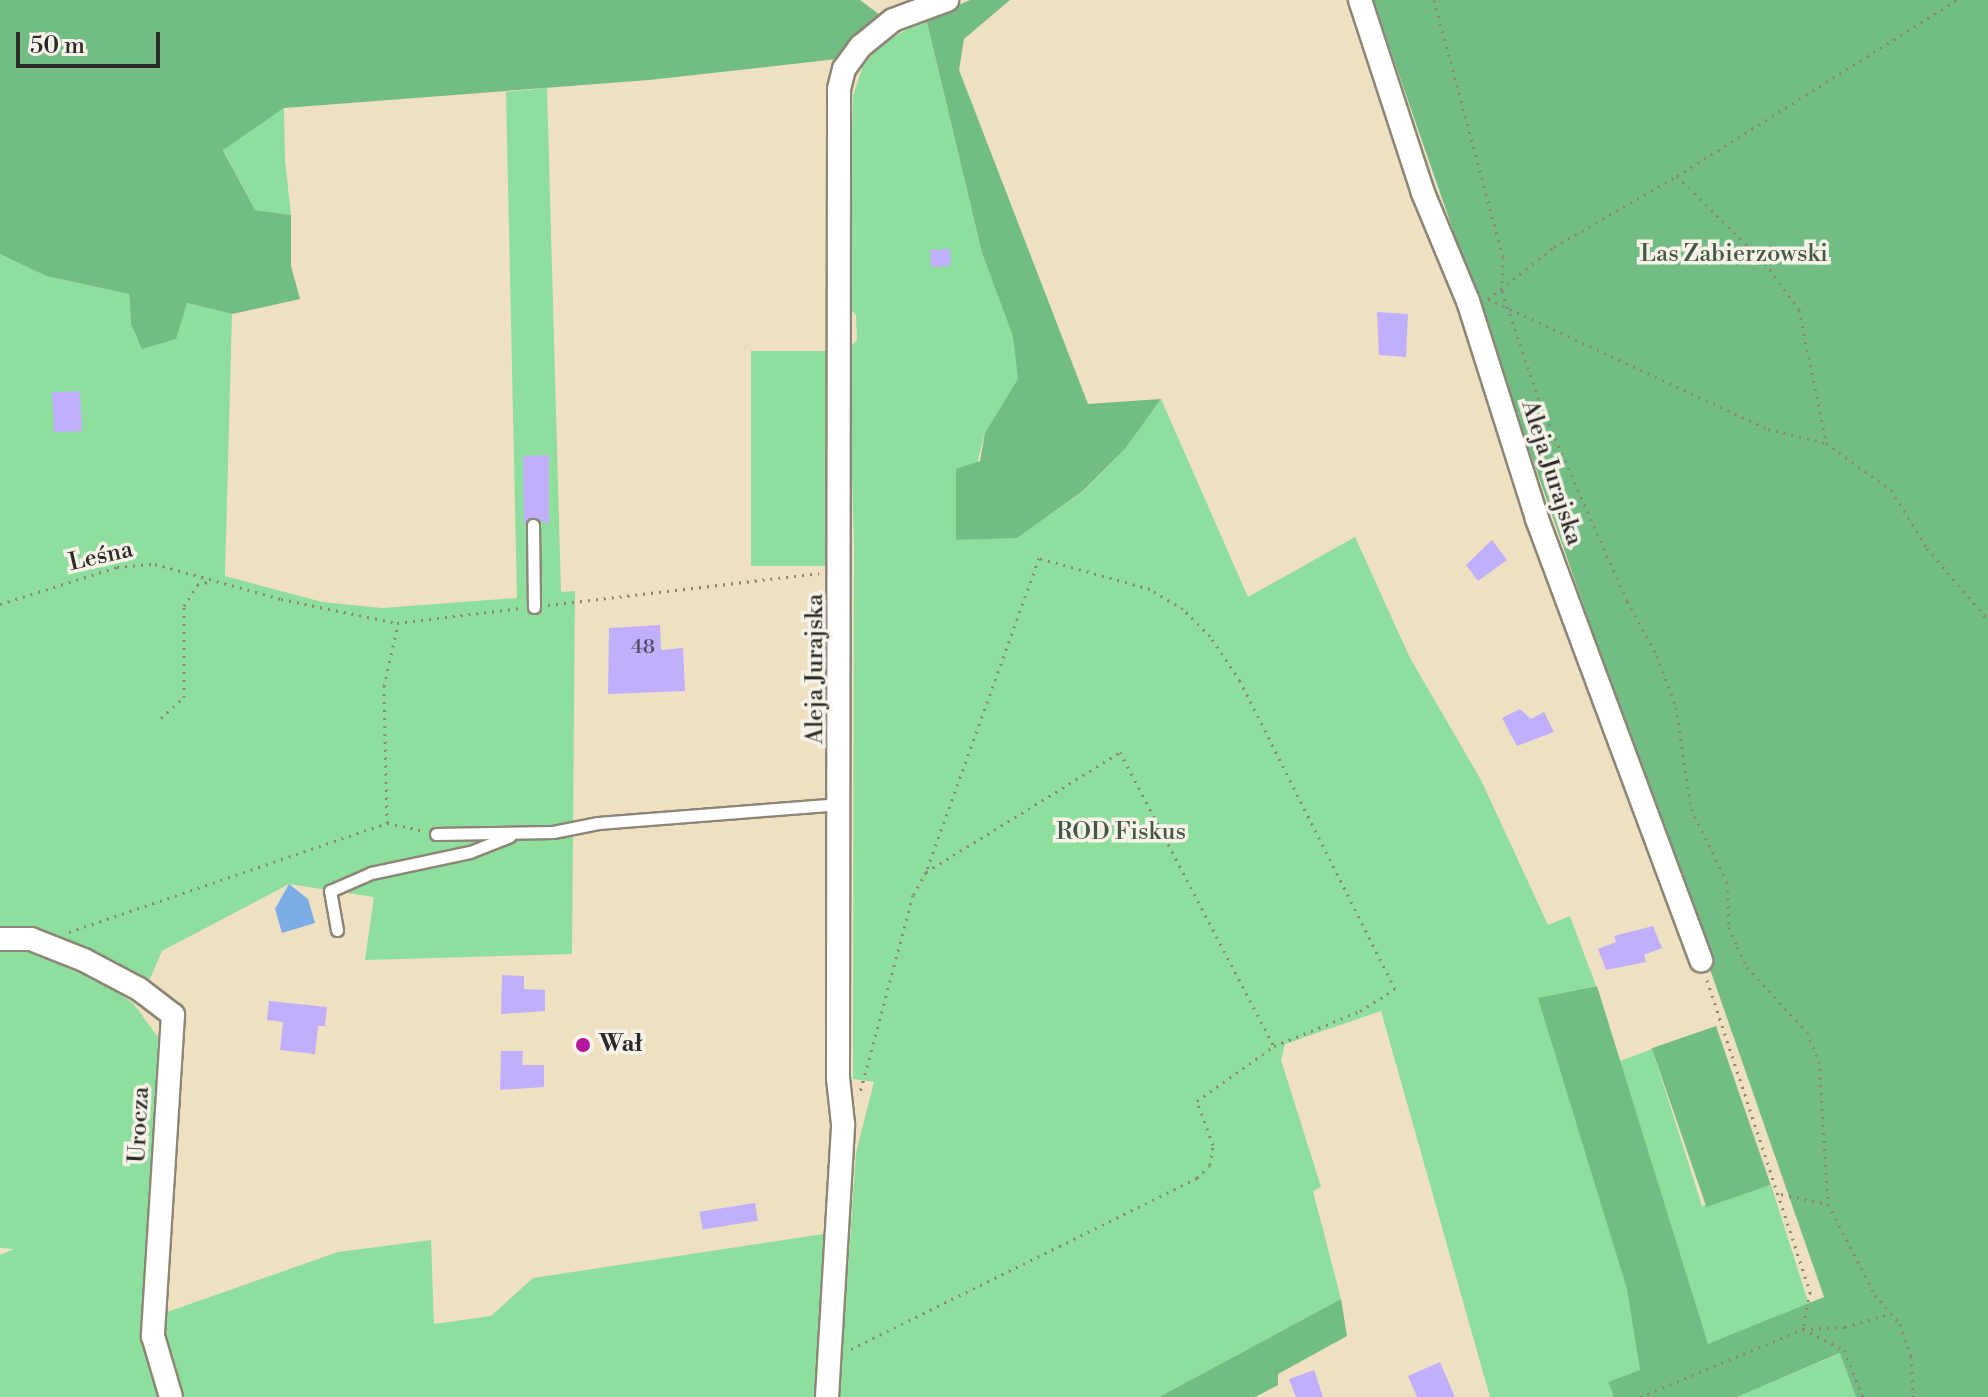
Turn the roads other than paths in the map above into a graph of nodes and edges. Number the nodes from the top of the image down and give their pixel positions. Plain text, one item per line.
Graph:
1 (947, 0) edge
2 (1360, 0) edge
3 (533, 525) dead end
4 (534, 607) dead end
5 (841, 804) junction
6 (518, 833) junction
7 (436, 834) road end
8 (337, 930) dead end
9 (0, 939) edge
10 (1701, 961) road end
11 (171, 1397) edge
12 (827, 1397) edge

1 - 5 street, Aleja Jurajska
2 - 10 street, Aleja Jurajska
3 - 4 lane
5 - 6 lane
5 - 12 street, Aleja Jurajska
6 - 7 lane
6 - 8 lane
9 - 11 street, Urocza

